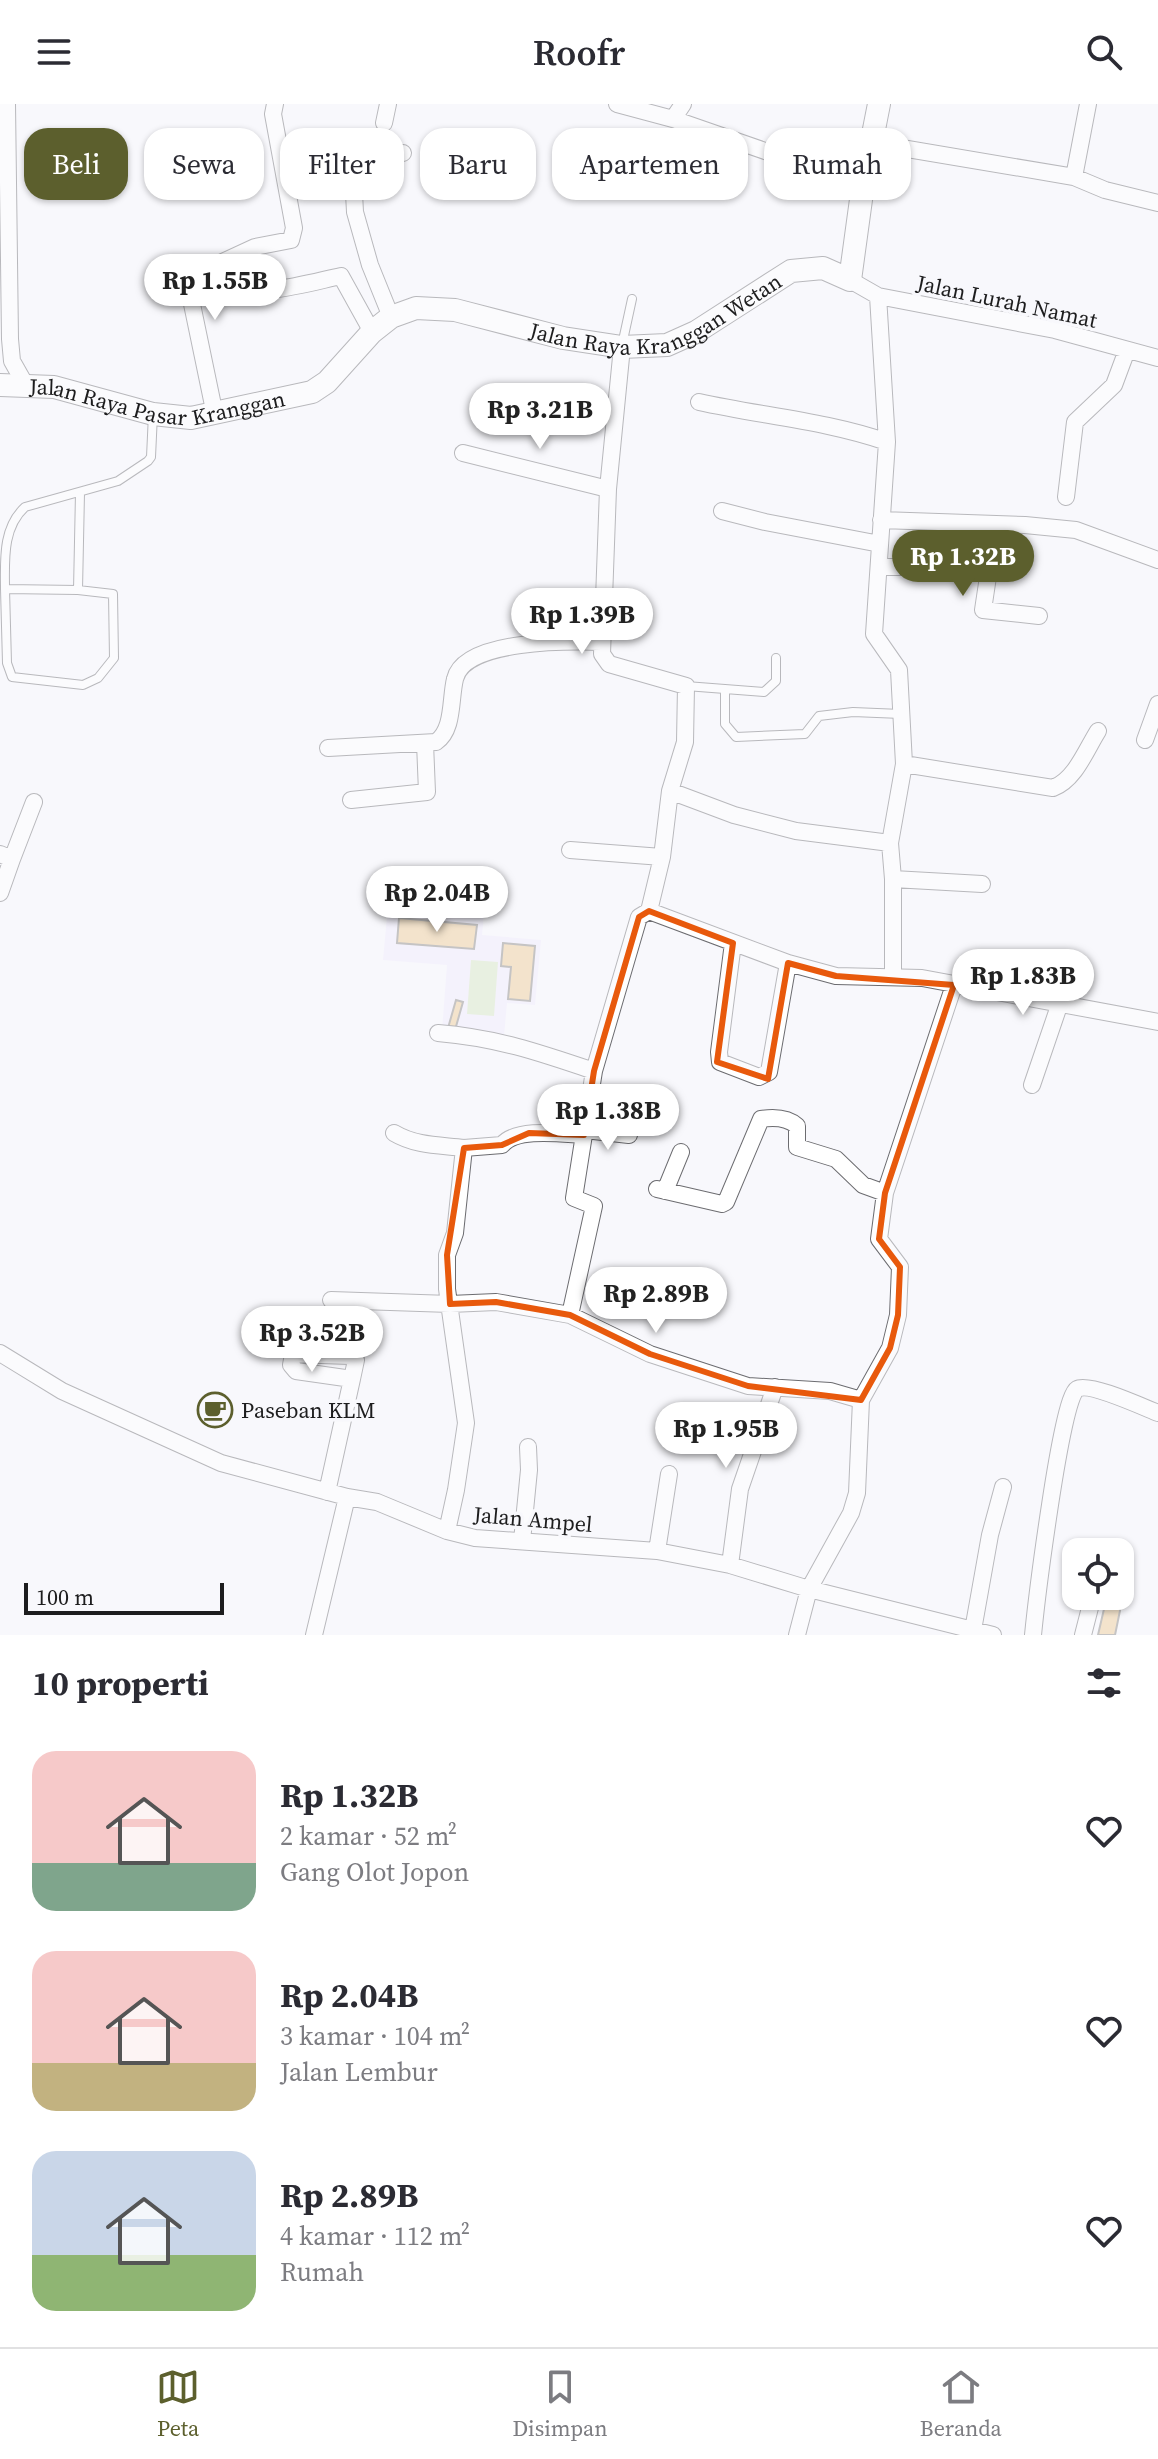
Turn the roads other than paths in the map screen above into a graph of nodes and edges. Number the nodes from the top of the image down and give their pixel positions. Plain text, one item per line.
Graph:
1 (7, 104) edge
2 (275, 104) edge
3 (388, 104) edge
4 (617, 104) edge
5 (683, 104) edge
6 (879, 104) edge
7 (1088, 104) edge
8 (673, 119) junction
9 (384, 123) dead end
10 (875, 128) edge
11 (280, 148) edge
12 (911, 150) edge
13 (764, 151) edge
14 (1074, 177) junction
15 (289, 200) edge
16 (354, 200) edge
17 (861, 200) edge
18 (1158, 203) edge
19 (216, 265) junction
20 (850, 280) junction
21 (878, 296) junction
22 (632, 299) dead end
23 (391, 317) junction
24 (372, 332) junction
25 (622, 347) junction
26 (1127, 350) junction
27 (1158, 358) edge
28 (25, 384) junction
29 (0, 385) edge
30 (312, 392) joint
31 (699, 402) dead end
32 (153, 414) junction
33 (215, 415) junction
34 (887, 442) junction
35 (463, 453) dead end
36 (608, 489) junction
37 (80, 493) junction
38 (1066, 497) dead end
39 (722, 511) dead end
40 (881, 520) junction
41 (880, 544) junction
42 (1158, 560) edge
43 (879, 567) junction
44 (5, 589) junction
45 (78, 590) junction
46 (1039, 616) dead end
47 (602, 642) junction
48 (776, 658) dead end
49 (686, 686) junction
50 (725, 689) junction
51 (1158, 704) edge
52 (901, 714) junction
53 (1098, 731) dead end
54 (1145, 740) dead end
55 (425, 743) junction
56 (328, 748) dead end
57 (904, 764) junction
58 (670, 791) junction
59 (351, 800) dead end
60 (34, 802) dead end
61 (890, 843) junction
62 (570, 850) dead end
63 (6, 856) edge
64 (662, 857) junction
65 (893, 879) junction
66 (982, 884) dead end
67 (0, 893) edge
68 (649, 911) junction
69 (733, 943) junction
70 (788, 963) junction
71 (893, 977) junction
72 (954, 985) junction
73 (1060, 1003) junction
74 (1158, 1022) edge
75 (438, 1033) dead end
76 (594, 1071) junction
77 (1032, 1085) dead end
78 (584, 1132) junction
79 (394, 1133) dead end
80 (629, 1135) dead end
81 (464, 1148) junction
82 (681, 1152) dead end
83 (885, 1193) junction
84 (331, 1300) dead end
85 (450, 1304) junction
86 (570, 1315) junction
87 (300, 1317) dead end
88 (0, 1353) edge
89 (291, 1354) junction
90 (352, 1379) junction
91 (775, 1387) junction
92 (861, 1400) junction
93 (1158, 1413) edge
94 (528, 1447) dead end
95 (669, 1474) dead end
96 (1003, 1487) dead end
97 (327, 1492) junction
98 (347, 1497) junction
99 (447, 1531) junction
100 (522, 1541) junction
101 (657, 1551) junction
102 (730, 1565) junction
103 (809, 1589) junction
104 (1089, 1610) edge
105 (973, 1630) junction
106 (314, 1635) edge
107 (797, 1635) edge
108 (993, 1635) edge
109 (1033, 1635) edge
110 (1083, 1635) edge

1 - 28 street
2 - 11 street
3 - 9 street
4 - 8 street
5 - 8 street
6 - 10 main road
7 - 14 street
8 - 13 street
12 - 14 street
14 - 18 street
15 - 19 street
16 - 23 street
17 - 20 main road
19 - 24 street
19 - 33 street
20 - 21 street, Jalan Lurah Namat
20 - 25 main road, Jalan Raya Kranggan Wetan
21 - 26 street, Jalan Lurah Namat
21 - 34 street
22 - 25 lane
23 - 24 main road, Jalan Raya Kranggan Wetan
23 - 25 main road, Jalan Raya Kranggan Wetan
24 - 30 main road, Jalan Raya Kranggan Wetan
25 - 36 street
26 - 27 street, Jalan Lurah Namat
26 - 38 street
28 - 29 main road, Jalan Raya Pasar Kranggan
28 - 32 main road, Jalan Raya Pasar Kranggan
30 - 33 main road, Jalan Raya Pasar Kranggan
31 - 34 street
32 - 33 main road, Jalan Raya Pasar Kranggan
32 - 37 lane
34 - 40 street
35 - 36 street
36 - 47 street
37 - 44 lane
37 - 45 lane
39 - 41 street
40 - 41 street
40 - 42 street
41 - 43 street
43 - 46 street
43 - 52 street
44 - 45 lane
44 - 45 lane
47 - 49 street
47 - 55 street
48 - 50 lane
49 - 50 lane
49 - 58 street
50 - 52 lane
51 - 54 street
52 - 57 street
53 - 57 street
55 - 56 street
55 - 59 street
57 - 61 street
58 - 61 street
58 - 64 street
60 - 63 street
61 - 65 street
62 - 64 street
63 - 67 street
64 - 68 street
65 - 66 street
65 - 71 street
68 - 69 street
68 - 76 street
69 - 70 street
69 - 70 street
70 - 71 street
71 - 72 street
72 - 73 street
72 - 83 street
73 - 74 street
73 - 77 street
75 - 76 street
76 - 78 street
78 - 80 street
78 - 81 street
78 - 86 street
79 - 81 street
81 - 85 street
82 - 83 street
83 - 92 street
84 - 85 street
85 - 86 street
85 - 99 street
86 - 91 street
87 - 89 street
88 - 97 street, Jalan Ampel
89 - 90 street
89 - 90 street
90 - 97 street
91 - 92 street
91 - 102 street
92 - 103 street
93 - 109 street
94 - 100 street
95 - 101 street
96 - 105 street
97 - 98 street, Jalan Ampel
98 - 99 street, Jalan Ampel
98 - 106 street
99 - 100 street, Jalan Ampel
100 - 101 street, Jalan Ampel
101 - 102 street, Jalan Ampel
102 - 103 street, Jalan Ampel
103 - 105 street, Jalan Ampel
103 - 107 street
104 - 110 street
105 - 108 street, Jalan Ampel

